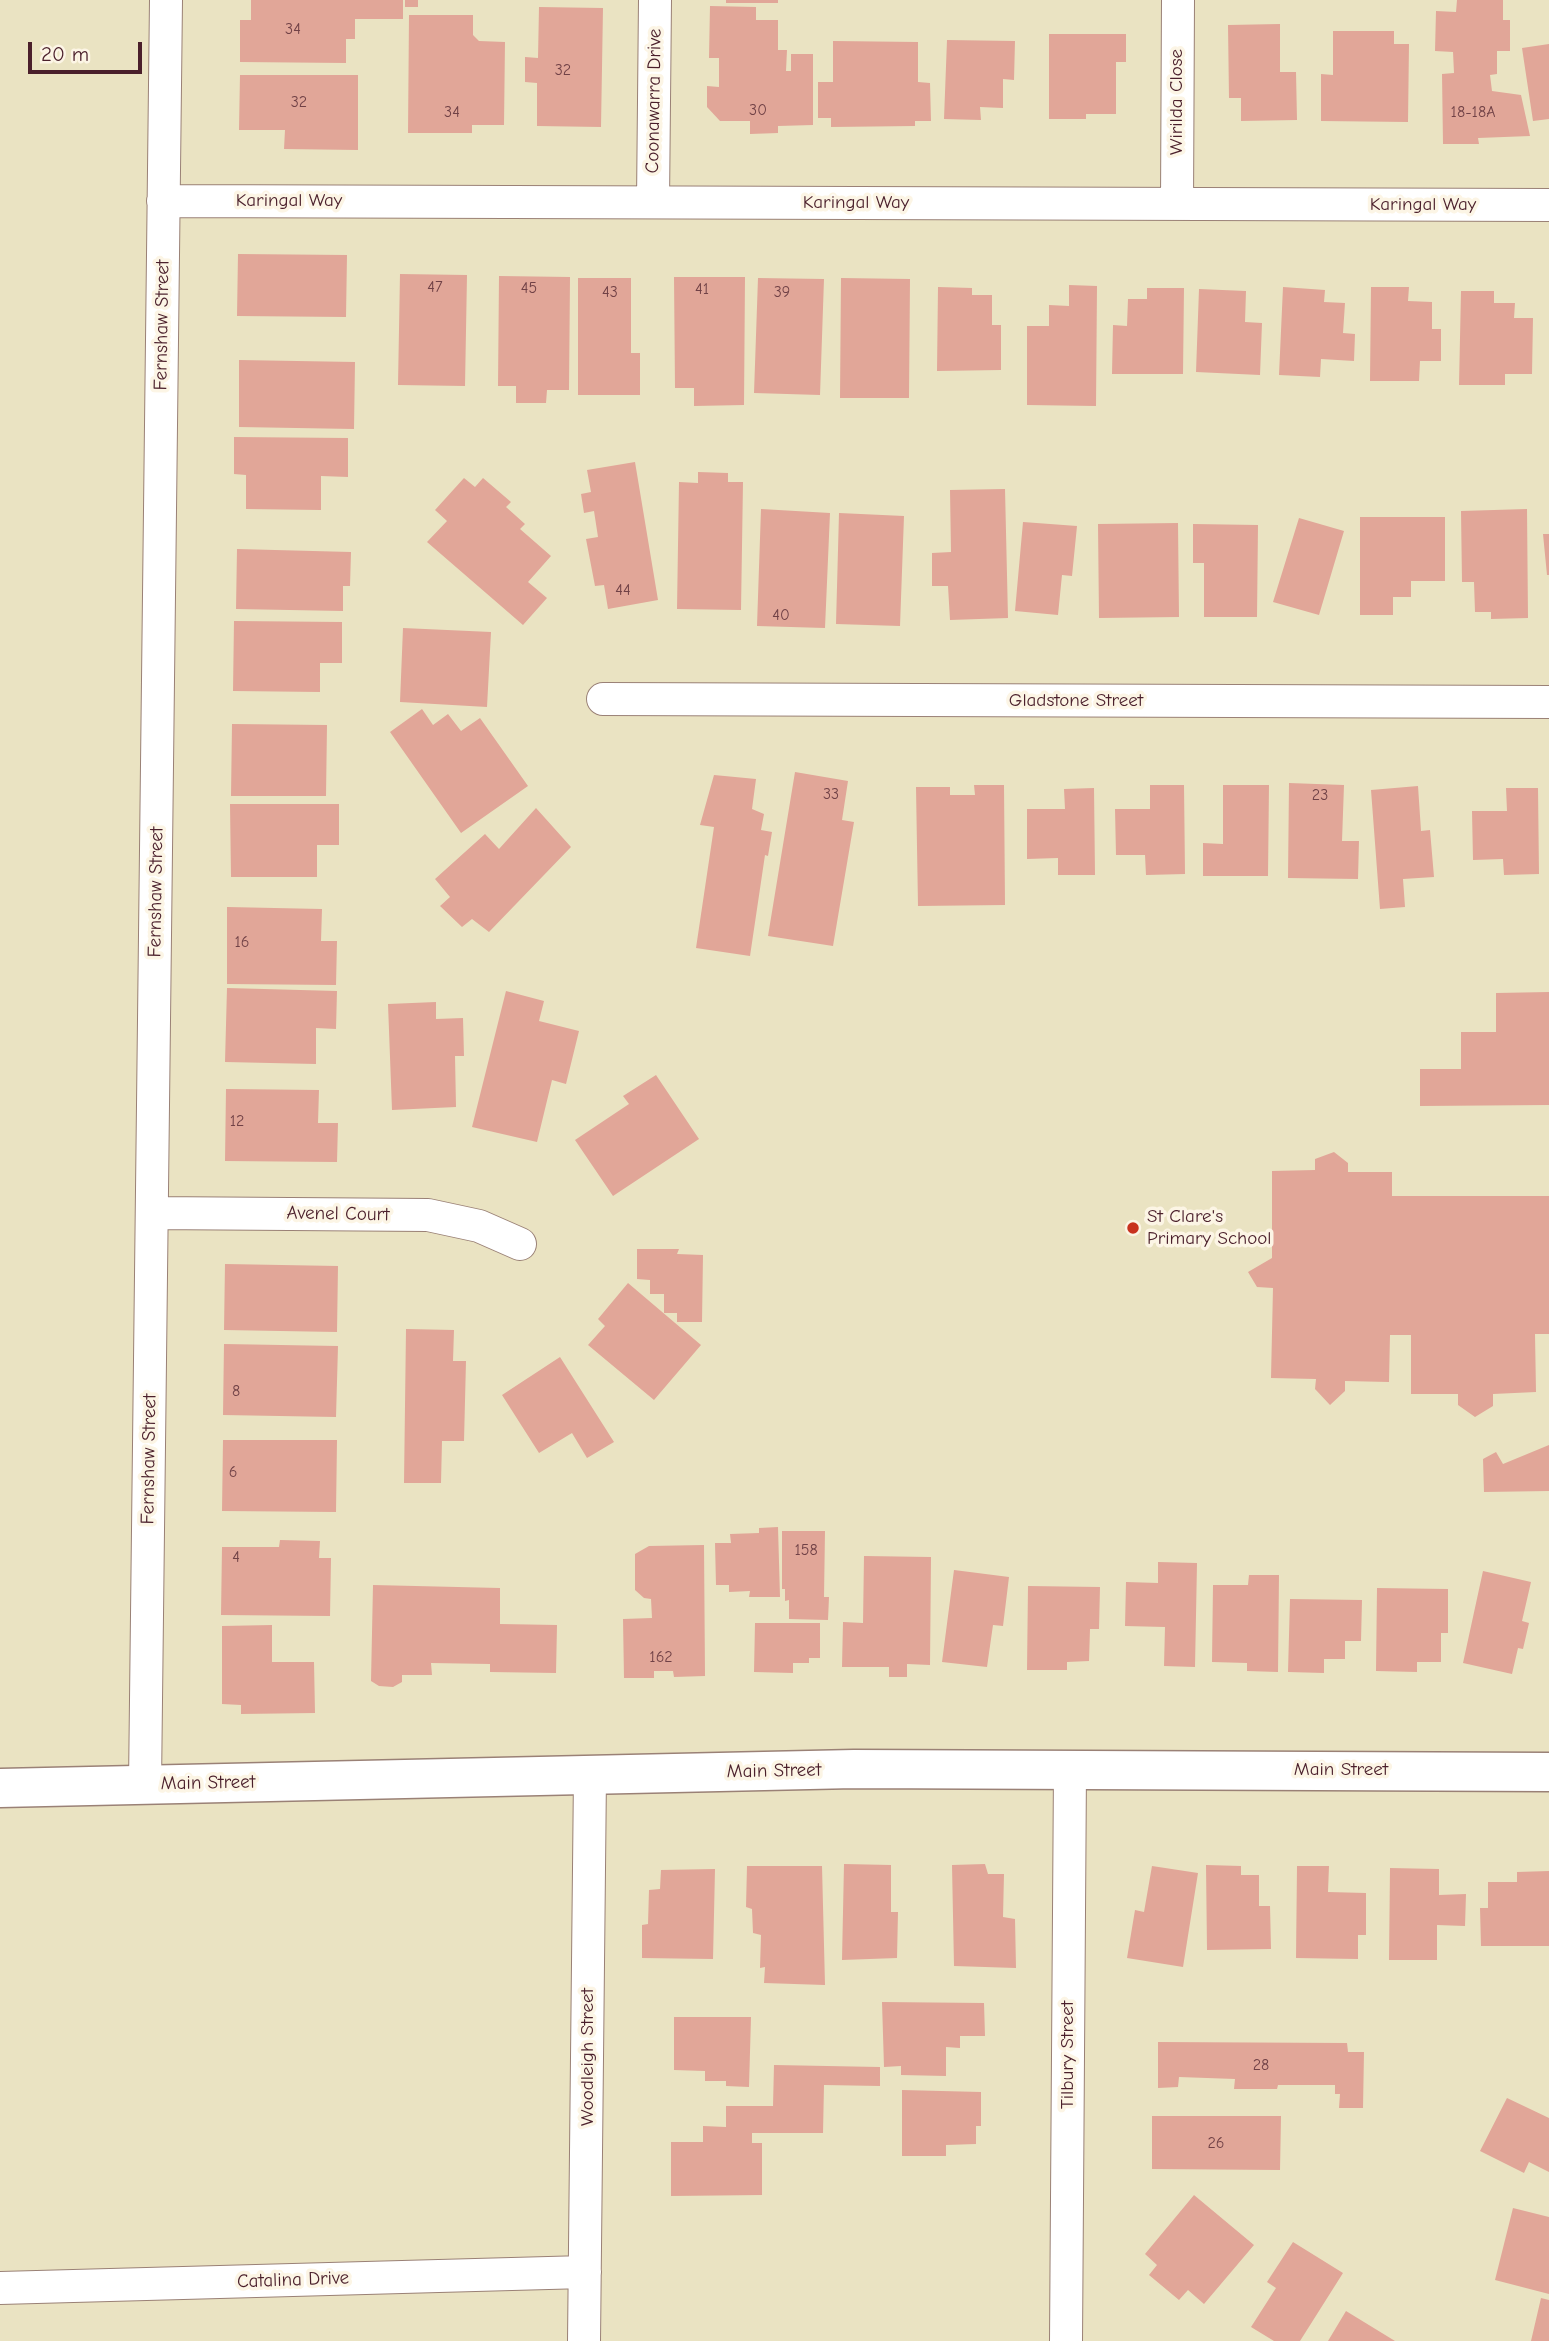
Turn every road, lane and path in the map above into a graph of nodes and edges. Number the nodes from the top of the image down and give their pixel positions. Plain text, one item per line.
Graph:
1 (166, 0) edge
2 (655, 0) edge
3 (1178, 0) edge
4 (163, 201) junction
5 (653, 202) junction
6 (1177, 204) junction
7 (1549, 205) edge
8 (603, 699) dead end
9 (1549, 702) edge
10 (152, 1213) junction
11 (520, 1244) dead end
12 (1070, 1769) junction
13 (1549, 1772) edge
14 (590, 1774) junction
15 (145, 1784) junction
16 (0, 1788) edge
17 (585, 2272) junction
18 (0, 2288) edge
19 (584, 2341) edge
20 (1066, 2341) edge

1 - 4 street, Fernshaw Street
2 - 5 street, Coonawarra Drive
3 - 6 street, Wirilda Close
4 - 5 street, Karingal Way
4 - 10 street, Fernshaw Street
5 - 6 street, Karingal Way
6 - 7 street, Karingal Way
8 - 9 street, Gladstone Street
10 - 11 street, Avenel Court
10 - 15 street, Fernshaw Street
12 - 13 street, Main Street
12 - 14 street, Main Street
12 - 20 street, Tilbury Street
14 - 15 street, Main Street
14 - 17 street, Woodleigh Street
15 - 16 street, Main Street
17 - 18 street, Catalina Drive
17 - 19 street, Woodleigh Street

